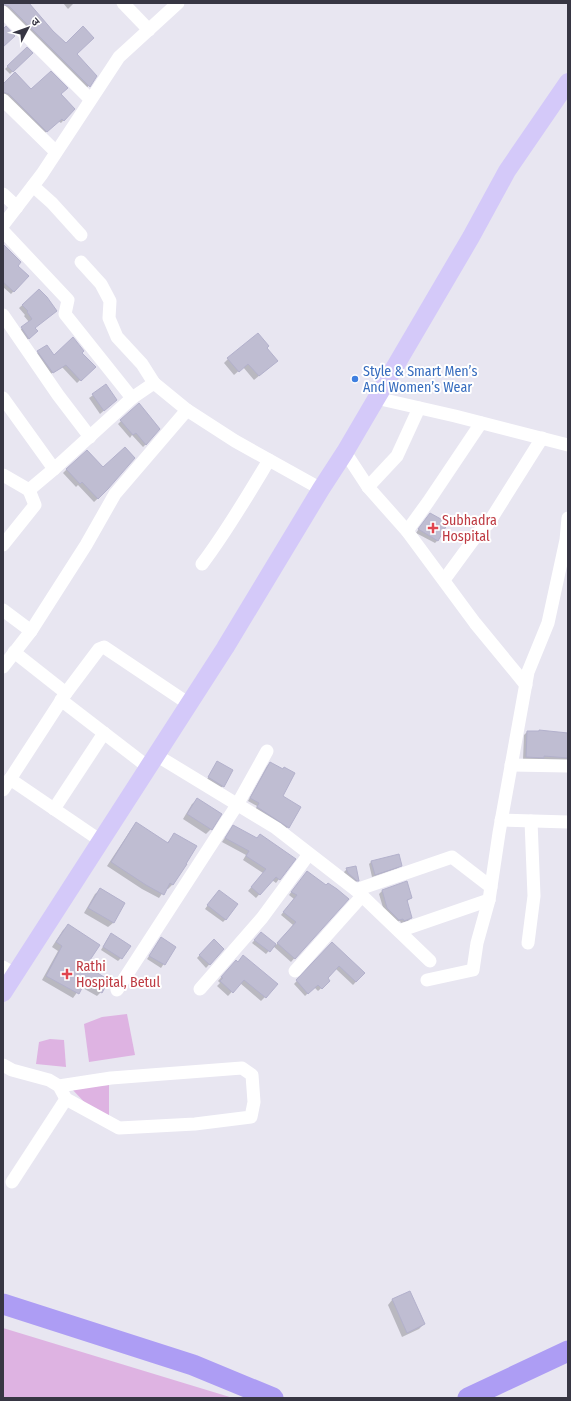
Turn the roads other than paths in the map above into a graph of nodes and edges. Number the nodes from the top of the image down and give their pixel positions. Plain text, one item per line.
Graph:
1 (122, 3) edge
2 (178, 3) edge
3 (3, 12) edge
4 (149, 30) junction
5 (568, 82) edge
6 (90, 99) junction
7 (3, 100) edge
8 (56, 152) junction
9 (33, 186) junction
10 (3, 194) edge
11 (17, 207) junction
12 (3, 225) edge
13 (3, 231) edge
14 (81, 235) dead end
15 (81, 262) dead end
16 (3, 315) edge
17 (154, 382) junction
18 (3, 398) edge
19 (132, 398) junction
20 (376, 398) junction
21 (419, 408) junction
22 (187, 410) junction
23 (481, 423) junction
24 (90, 437) junction
25 (542, 438) junction
26 (568, 445) edge
27 (345, 452) junction
28 (269, 460) junction
29 (54, 469) junction
30 (3, 475) edge
31 (368, 487) junction
32 (321, 489) junction
33 (29, 490) junction
34 (568, 518) edge
35 (406, 530) junction
36 (3, 545) edge
37 (565, 558) edge
38 (202, 564) dead end
39 (444, 580) junction
40 (3, 610) edge
41 (31, 631) junction
42 (14, 652) junction
43 (3, 667) edge
44 (526, 684) junction
45 (63, 697) junction
46 (188, 704) junction
47 (104, 733) junction
48 (267, 750) dead end
49 (152, 761) junction
50 (511, 765) junction
51 (568, 766) edge
52 (10, 779) junction
53 (3, 790) edge
54 (237, 805) junction
55 (54, 809) junction
56 (501, 820) junction
57 (531, 821) junction
58 (568, 822) edge
59 (101, 841) junction
60 (309, 854) junction
61 (359, 893) junction
62 (490, 894) junction
63 (399, 931) junction
64 (528, 943) dead end
65 (430, 961) dead end
66 (9, 970) edge
67 (295, 971) dead end
68 (427, 980) dead end
69 (200, 989) dead end
70 (117, 990) dead end
71 (3, 993) edge
72 (3, 1065) edge
73 (59, 1086) junction
74 (66, 1099) junction
75 (12, 1182) dead end
76 (3, 1304) edge
77 (568, 1351) edge
78 (273, 1398) edge
79 (468, 1398) edge

1 - 4 street
2 - 4 street
3 - 6 street
4 - 6 street
5 - 20 main road
6 - 8 street
7 - 8 street
8 - 9 street
9 - 11 street
9 - 14 street
10 - 11 street
11 - 12 street
13 - 19 street
15 - 17 street
16 - 24 street
17 - 19 street
17 - 22 street
18 - 29 street
19 - 24 street
20 - 21 street
20 - 27 main road
21 - 23 street
21 - 31 street
22 - 28 street
22 - 41 street
23 - 25 street
23 - 35 street
24 - 29 street
25 - 26 street
25 - 39 street
27 - 31 street
27 - 32 main road
28 - 32 street
28 - 38 street
29 - 33 street
30 - 33 street
31 - 35 street
32 - 46 main road
33 - 36 street
34 - 37 street
35 - 39 street
37 - 44 street
39 - 44 street
40 - 41 street
41 - 42 street
42 - 43 street
42 - 45 street
44 - 50 street
45 - 46 street
45 - 47 street
45 - 52 street
46 - 49 main road
47 - 49 street
47 - 55 street
48 - 54 street
49 - 54 street
49 - 59 main road
50 - 51 street
50 - 56 street
52 - 53 street
52 - 55 street
54 - 60 street
54 - 70 street
55 - 59 street
56 - 57 street
56 - 62 street
57 - 58 street
57 - 64 street
59 - 66 main road
60 - 61 street
60 - 69 street
61 - 62 street
61 - 63 street
61 - 67 street
62 - 63 street
62 - 68 street
63 - 65 street
66 - 71 main road
72 - 73 street
73 - 74 street
73 - 74 street
74 - 75 street
76 - 78 main road
77 - 79 main road

